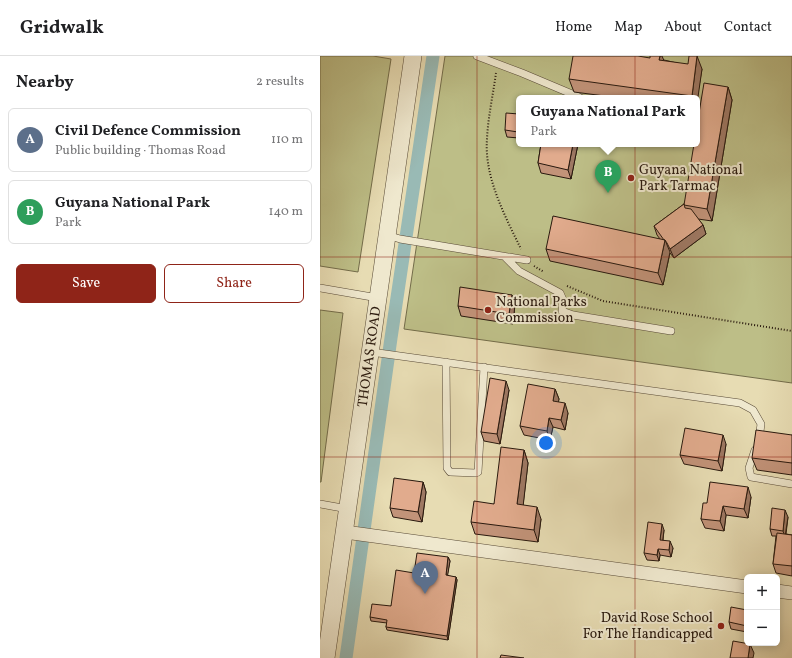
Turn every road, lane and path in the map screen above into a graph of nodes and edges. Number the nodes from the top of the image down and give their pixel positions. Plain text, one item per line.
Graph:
1 (411, 56) edge
2 (477, 56) edge
3 (498, 64) junction
4 (574, 95) edge
5 (393, 237) junction
6 (505, 257) junction
7 (527, 260) junction
8 (546, 274) dead end
9 (566, 286) dead end
10 (320, 288) edge
11 (378, 298) junction
12 (670, 331) dead end
13 (792, 331) edge
14 (376, 352) junction
15 (446, 362) junction
16 (484, 367) junction
17 (761, 435) junction
18 (768, 436) edge
19 (792, 484) edge
20 (320, 504) edge
21 (348, 509) junction
22 (350, 533) junction
23 (744, 587) edge
24 (780, 591) edge
25 (792, 593) edge
26 (326, 658) edge

1 - 5 street, THOMAS ROAD
2 - 3 lane
3 - 4 lane
3 - 7 path
5 - 6 lane
5 - 11 street, THOMAS ROAD
6 - 7 lane
6 - 12 lane
7 - 8 path
9 - 13 path
10 - 11 lane
11 - 14 street, THOMAS ROAD
14 - 15 lane
14 - 21 street, THOMAS ROAD
15 - 16 lane
15 - 16 lane
16 - 17 lane
17 - 18 lane
17 - 19 lane
20 - 21 lane
21 - 22 street, THOMAS ROAD
22 - 23 street
22 - 26 street, THOMAS ROAD
24 - 25 street

